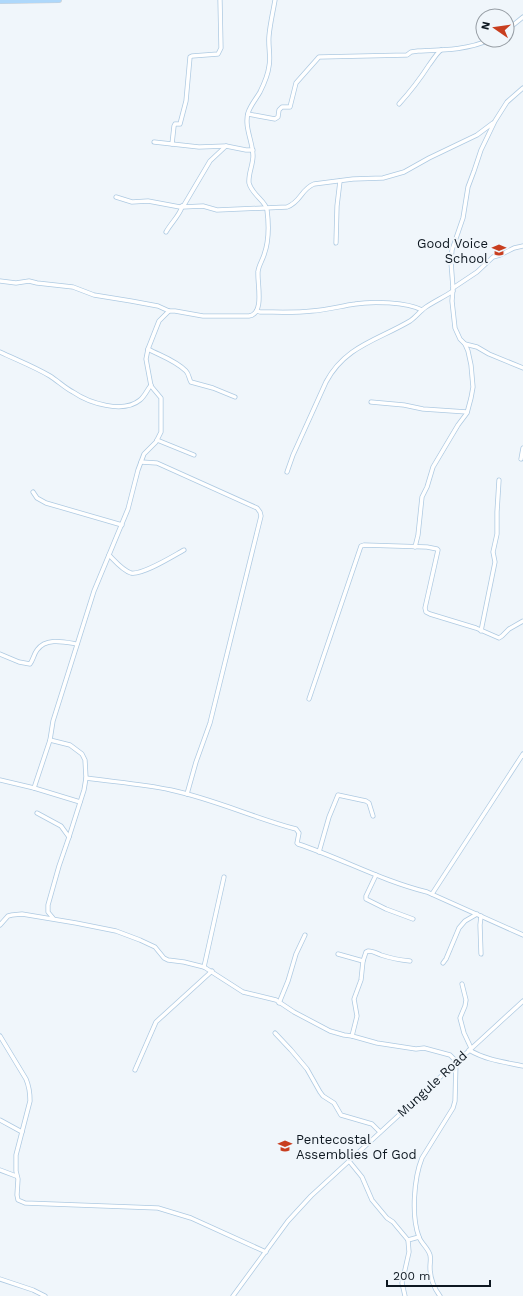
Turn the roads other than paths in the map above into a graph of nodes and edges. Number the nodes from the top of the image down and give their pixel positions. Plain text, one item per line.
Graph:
1 (11, 0) edge
2 (59, 0) edge
3 (220, 0) edge
4 (275, 0) edge
5 (0, 1) edge
6 (523, 17) edge
7 (515, 24) edge
8 (475, 45) edge
9 (441, 50) junction
10 (523, 88) edge
11 (399, 104) dead end
12 (248, 114) junction
13 (495, 121) junction
14 (154, 142) dead end
15 (172, 144) junction
16 (226, 146) junction
17 (253, 150) junction
18 (340, 181) junction
19 (116, 197) dead end
20 (182, 206) junction
21 (267, 208) junction
22 (166, 232) dead end
23 (336, 244) dead end
24 (523, 246) edge
25 (0, 281) edge
26 (453, 289) junction
27 (422, 310) junction
28 (169, 311) junction
29 (257, 311) junction
30 (465, 344) junction
31 (148, 349) junction
32 (0, 352) edge
33 (523, 368) edge
34 (151, 385) junction
35 (235, 397) dead end
36 (371, 402) dead end
37 (467, 412) junction
38 (157, 440) junction
39 (523, 448) edge
40 (194, 455) dead end
41 (521, 459) dead end
42 (141, 462) junction
43 (287, 472) dead end
44 (499, 480) dead end
45 (33, 492) dead end
46 (122, 524) junction
47 (415, 547) junction
48 (184, 550) dead end
49 (109, 555) junction
50 (523, 621) edge
51 (481, 631) junction
52 (77, 644) junction
53 (0, 654) edge
54 (309, 699) dead end
55 (50, 740) junction
56 (523, 754) edge
57 (86, 778) junction
58 (0, 780) edge
59 (34, 788) junction
60 (187, 794) junction
61 (80, 802) junction
62 (37, 813) dead end
63 (373, 816) dead end
64 (69, 837) junction
65 (319, 852) junction
66 (376, 875) junction
67 (224, 877) dead end
68 (432, 894) junction
69 (479, 915) junction
70 (54, 919) junction
71 (413, 919) dead end
72 (0, 925) edge
73 (305, 935) dead end
74 (523, 935) edge
75 (338, 954) dead end
76 (481, 954) dead end
77 (363, 961) junction
78 (410, 961) dead end
79 (443, 963) dead end
80 (204, 967) junction
81 (212, 971) junction
82 (462, 984) dead end
83 (523, 1000) edge
84 (280, 1003) junction
85 (275, 1034) dead end
86 (0, 1036) edge
87 (352, 1036) junction
88 (470, 1049) junction
89 (456, 1061) junction
90 (523, 1066) edge
91 (135, 1070) dead end
92 (0, 1120) edge
93 (22, 1132) junction
94 (380, 1132) junction
95 (349, 1160) junction
96 (0, 1170) edge
97 (16, 1176) junction
98 (419, 1237) junction
99 (408, 1240) junction
100 (266, 1252) junction
101 (0, 1279) edge
102 (45, 1296) edge
103 (233, 1296) edge
104 (405, 1296) edge
105 (440, 1296) edge

1 - 2 highway
1 - 5 highway
3 - 15 street
4 - 12 street
6 - 7 street
8 - 9 street
9 - 11 street
9 - 12 street
10 - 13 street
12 - 17 street
13 - 18 street
13 - 26 street
14 - 15 street
15 - 16 street
16 - 17 street
16 - 20 street
17 - 21 street
18 - 21 street
18 - 23 street
19 - 20 street
20 - 21 street
20 - 22 street
21 - 29 street
24 - 26 street
25 - 28 street
26 - 27 street
26 - 30 street
27 - 29 street
27 - 43 street
28 - 29 street
28 - 31 street
30 - 33 street
30 - 37 street
31 - 34 street
31 - 35 street
32 - 34 street
34 - 38 street
36 - 37 street
37 - 47 street
38 - 40 street
38 - 42 street
39 - 41 street
42 - 46 street
42 - 60 street
44 - 51 street
45 - 46 street
46 - 49 street
47 - 51 street
47 - 54 street
48 - 49 street
49 - 52 street
50 - 51 street
52 - 53 street
52 - 55 street
55 - 57 street
55 - 59 street
56 - 68 street
57 - 60 street
57 - 61 street
58 - 59 street
59 - 61 street
60 - 65 street
61 - 64 street
62 - 64 street
63 - 65 street
64 - 70 street
65 - 66 street
66 - 68 street
66 - 71 street
67 - 80 street
68 - 69 street
69 - 74 street
69 - 76 street
69 - 79 street
70 - 72 street
70 - 80 street
73 - 84 street
75 - 77 street
77 - 78 street
77 - 87 street
80 - 81 street
81 - 84 street
81 - 91 street
82 - 88 street
83 - 88 street, Mungule Road
84 - 87 street
85 - 94 street
86 - 93 street
87 - 89 street
88 - 89 street, Mungule Road
88 - 90 street
89 - 94 street, Mungule Road
89 - 98 street
92 - 93 street
93 - 97 street
94 - 95 street, Mungule Road
95 - 99 street
95 - 100 street, Mungule Road
96 - 97 street
97 - 100 street
98 - 99 street
98 - 105 street
99 - 104 street
100 - 103 street, Mungule Road
101 - 102 street

